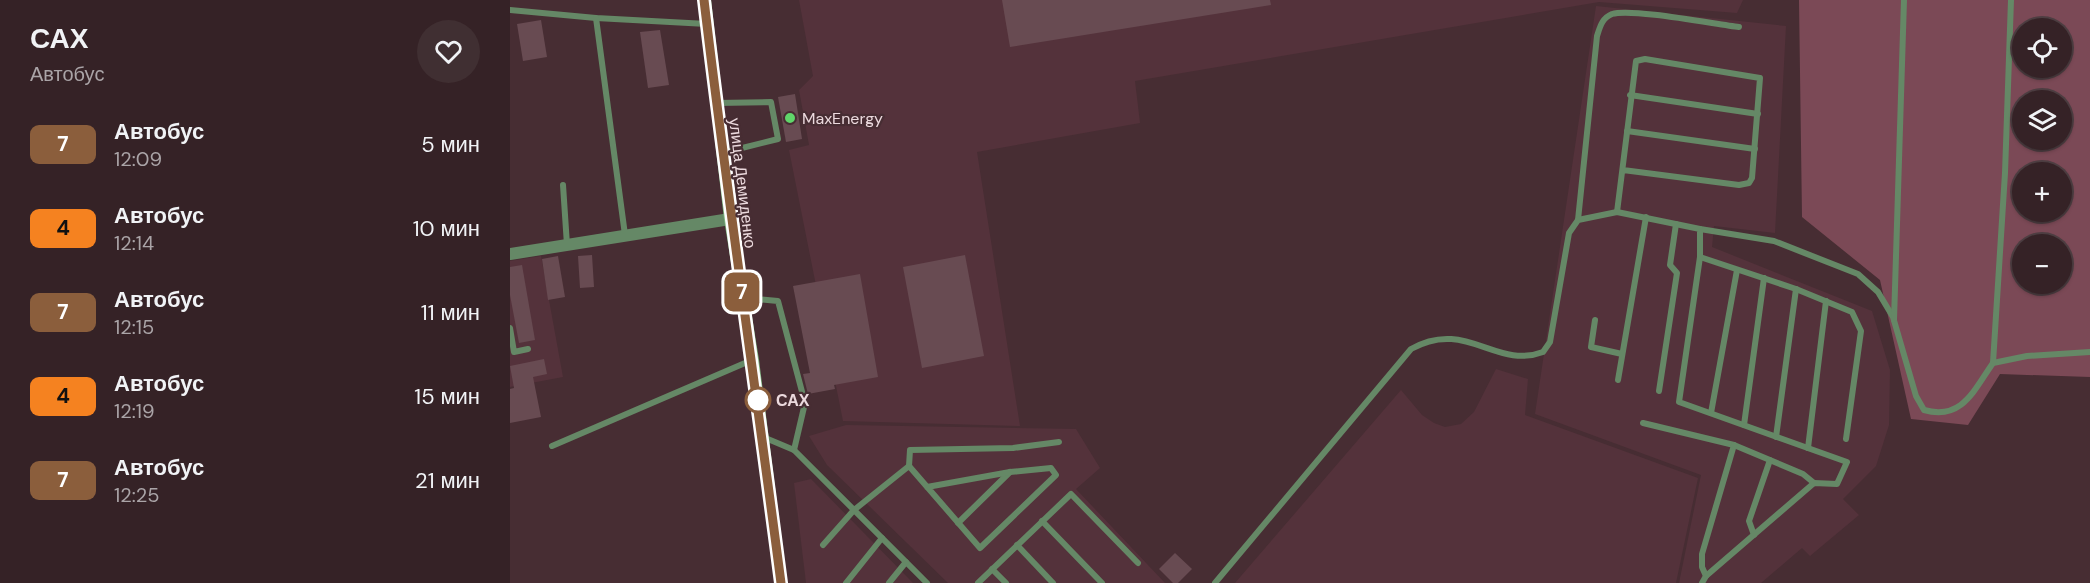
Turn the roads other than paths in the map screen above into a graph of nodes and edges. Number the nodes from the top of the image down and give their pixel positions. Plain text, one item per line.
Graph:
1 (705, 0) edge
2 (1904, 0) edge
3 (2012, 0) edge
4 (510, 10) edge
5 (596, 18) junction
6 (707, 24) junction
7 (1738, 27) dead end
8 (1630, 95) junction
9 (716, 103) junction
10 (1758, 114) junction
11 (1627, 130) junction
12 (1755, 149) junction
13 (722, 154) junction
14 (1623, 170) junction
15 (563, 185) dead end
16 (1617, 212) junction
17 (1646, 217) junction
18 (730, 219) junction
19 (1578, 220) junction
20 (1676, 224) junction
21 (1700, 230) junction
22 (625, 236) junction
23 (567, 245) junction
24 (510, 254) edge
25 (1700, 256) junction
26 (1737, 270) junction
27 (1764, 279) junction
28 (1796, 289) junction
29 (743, 298) junction
30 (1826, 301) junction
31 (1595, 320) dead end
32 (1894, 322) junction
33 (510, 328) edge
34 (528, 349) dead end
35 (2090, 352) edge
36 (1622, 354) junction
37 (753, 360) junction
38 (1993, 363) junction
39 (1618, 380) dead end
40 (1659, 391) dead end
41 (1711, 413) junction
42 (1643, 423) dead end
43 (1744, 425) junction
44 (762, 437) junction
45 (1776, 437) junction
46 (1846, 439) dead end
47 (1059, 442) dead end
48 (1734, 444) junction
49 (552, 446) dead end
50 (1808, 448) junction
51 (794, 450) junction
52 (1770, 460) junction
53 (909, 466) junction
54 (1010, 472) junction
55 (1814, 483) junction
56 (927, 487) junction
57 (854, 510) junction
58 (1042, 521) junction
59 (958, 522) junction
60 (1754, 535) junction
61 (882, 538) junction
62 (824, 545) dead end
63 (1017, 545) junction
64 (906, 562) junction
65 (1138, 563) dead end
66 (992, 569) junction
67 (1706, 576) junction
68 (781, 583) edge
69 (846, 583) edge
70 (889, 583) edge
71 (927, 583) edge
72 (978, 583) edge
73 (1006, 583) edge
74 (1053, 583) edge
75 (1102, 583) edge
76 (1215, 583) edge
77 (1702, 583) edge

1 - 6 main road, улица Демиденко
2 - 32 lane
3 - 38 lane
4 - 5 lane
5 - 6 lane
5 - 22 lane
6 - 9 main road, улица Демиденко
7 - 19 lane
8 - 10 lane
8 - 10 lane
8 - 11 lane
9 - 13 main road, улица Демиденко
9 - 13 lane
10 - 12 lane
11 - 12 lane
11 - 14 lane
12 - 14 lane
13 - 18 main road, улица Демиденко
14 - 16 lane
15 - 23 lane
16 - 17 lane
16 - 19 lane
17 - 20 lane
17 - 36 lane
18 - 22 street
18 - 29 main road, улица Демиденко
19 - 76 lane
20 - 21 lane
20 - 40 lane
21 - 25 lane
21 - 32 lane
22 - 23 street
23 - 24 street
25 - 26 lane
25 - 41 lane
26 - 27 lane
26 - 41 lane
27 - 28 lane
27 - 43 lane
28 - 30 lane
28 - 45 lane
29 - 37 main road, улица Демиденко
29 - 51 lane
30 - 46 lane
30 - 50 lane
31 - 36 lane
32 - 38 lane
33 - 34 lane
35 - 38 lane
36 - 39 lane
37 - 44 main road, улица Демиденко
37 - 49 lane
41 - 43 lane
42 - 48 lane
43 - 45 lane
44 - 51 lane
44 - 68 main road, улица Демиденко
45 - 50 lane
47 - 53 lane
48 - 52 lane
48 - 67 lane
50 - 55 lane
51 - 57 lane
52 - 55 lane
52 - 60 lane
53 - 56 lane
53 - 57 lane
54 - 56 lane
54 - 59 lane
54 - 59 lane
55 - 60 lane
56 - 59 lane
57 - 61 lane
57 - 62 lane
58 - 63 lane
58 - 65 lane
58 - 75 lane
60 - 67 lane
61 - 64 lane
61 - 69 lane
63 - 66 lane
63 - 74 lane
64 - 70 lane
64 - 71 lane
66 - 72 lane
66 - 73 lane
67 - 77 lane

